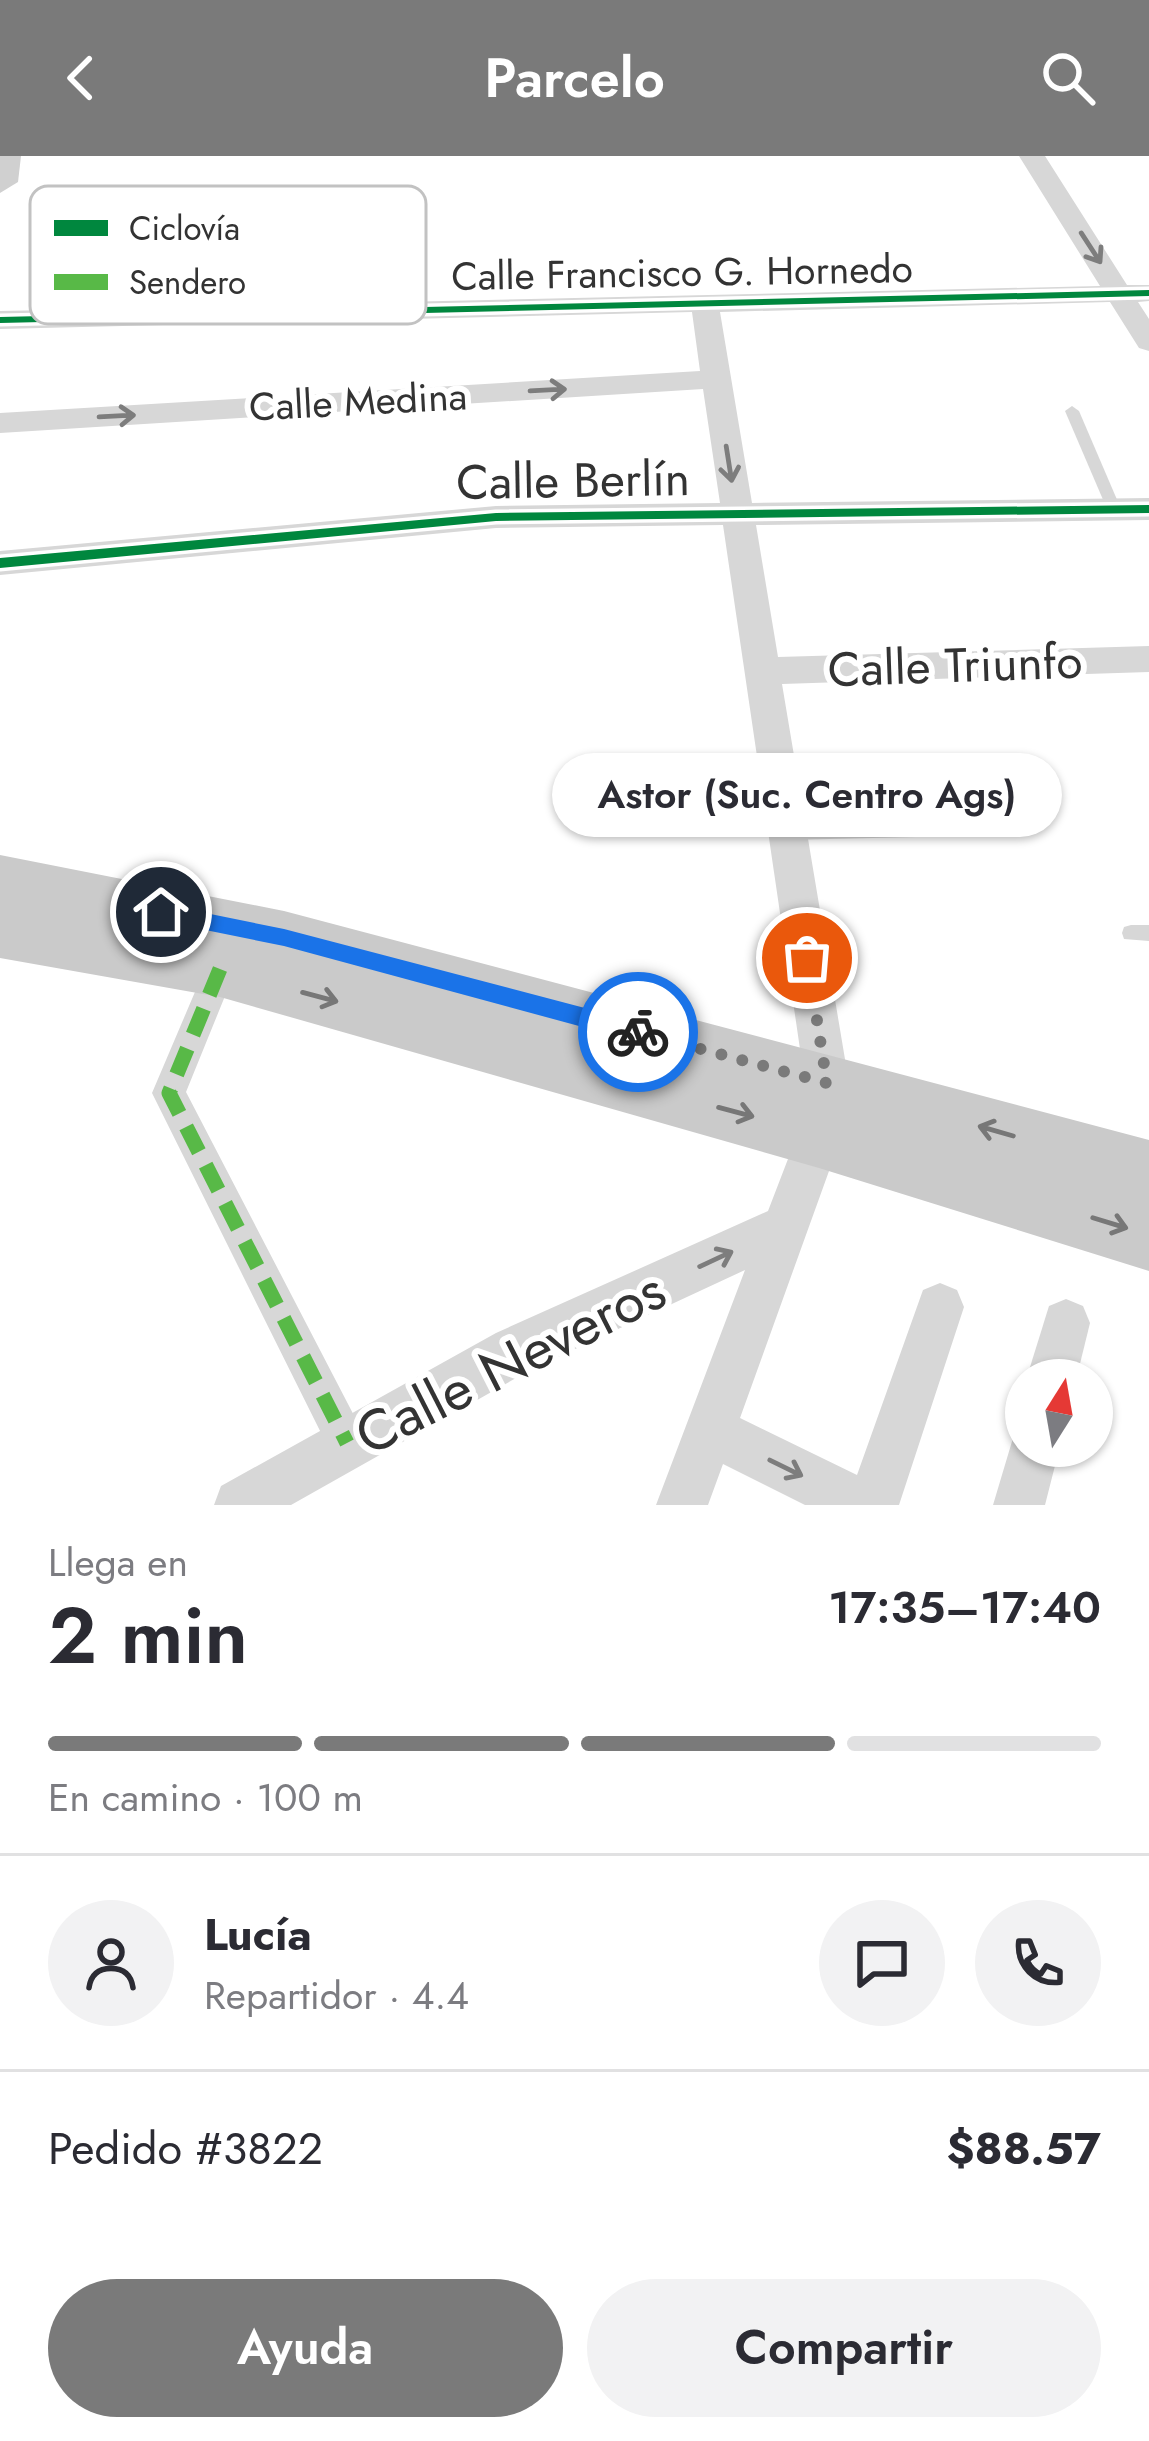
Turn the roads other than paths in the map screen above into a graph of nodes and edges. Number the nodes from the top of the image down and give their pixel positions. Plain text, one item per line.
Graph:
1 (3, 156) edge
2 (1032, 156) edge
3 (0, 182) edge
4 (1135, 293) edge
5 (705, 307) junction
6 (426, 311) edge
7 (30, 319) edge
8 (0, 320) edge
9 (1149, 342) edge
10 (716, 380) junction
11 (1072, 411) dead end
12 (0, 423) edge
13 (1114, 508) junction
14 (1149, 509) edge
15 (737, 516) junction
16 (0, 563) edge
17 (1149, 659) edge
18 (761, 670) junction
19 (1003, 828) dead end
20 (787, 833) junction
21 (0, 881) edge
22 (0, 931) edge
23 (220, 969) junction
24 (823, 1109) junction
25 (1149, 1174) edge
26 (785, 1227) junction
27 (1149, 1235) edge
28 (940, 1307) dead end
29 (1066, 1323) dead end
30 (1057, 1359) edge
31 (712, 1431) junction
32 (347, 1443) junction
33 (1029, 1467) edge
34 (240, 1505) edge
35 (682, 1505) edge
36 (861, 1505) edge
37 (873, 1505) edge
38 (1019, 1505) edge

1 - 3 main road
2 -> 4 street
4 - 5 street, Calle Francisco G. Hornedo
4 - 9 street
5 - 6 street, Calle Francisco G. Hornedo
5 - 10 street
7 - 8 street, Calle Francisco G. Hornedo
12 -> 10 street, Calle Medina
10 -> 15 street
11 - 13 lane
13 - 14 street, Calle Berlín
13 - 15 street, Calle Berlín
15 - 16 street, Calle Berlín
15 - 18 street
17 - 18 street, Calle Triunfo
18 - 20 street
19 - 20 lane
20 - 24 street
21 - 24 main road
22 - 23 main road
23 -> 24 main road
23 - 32 street
25 -> 24 main road
24 - 26 street
24 -> 27 main road
26 - 31 street
32 -> 26 street, Calle Neveros
28 - 37 street
29 - 30 street
31 - 35 street
31 -> 36 street
32 - 34 street, Calle Neveros
33 - 38 street

